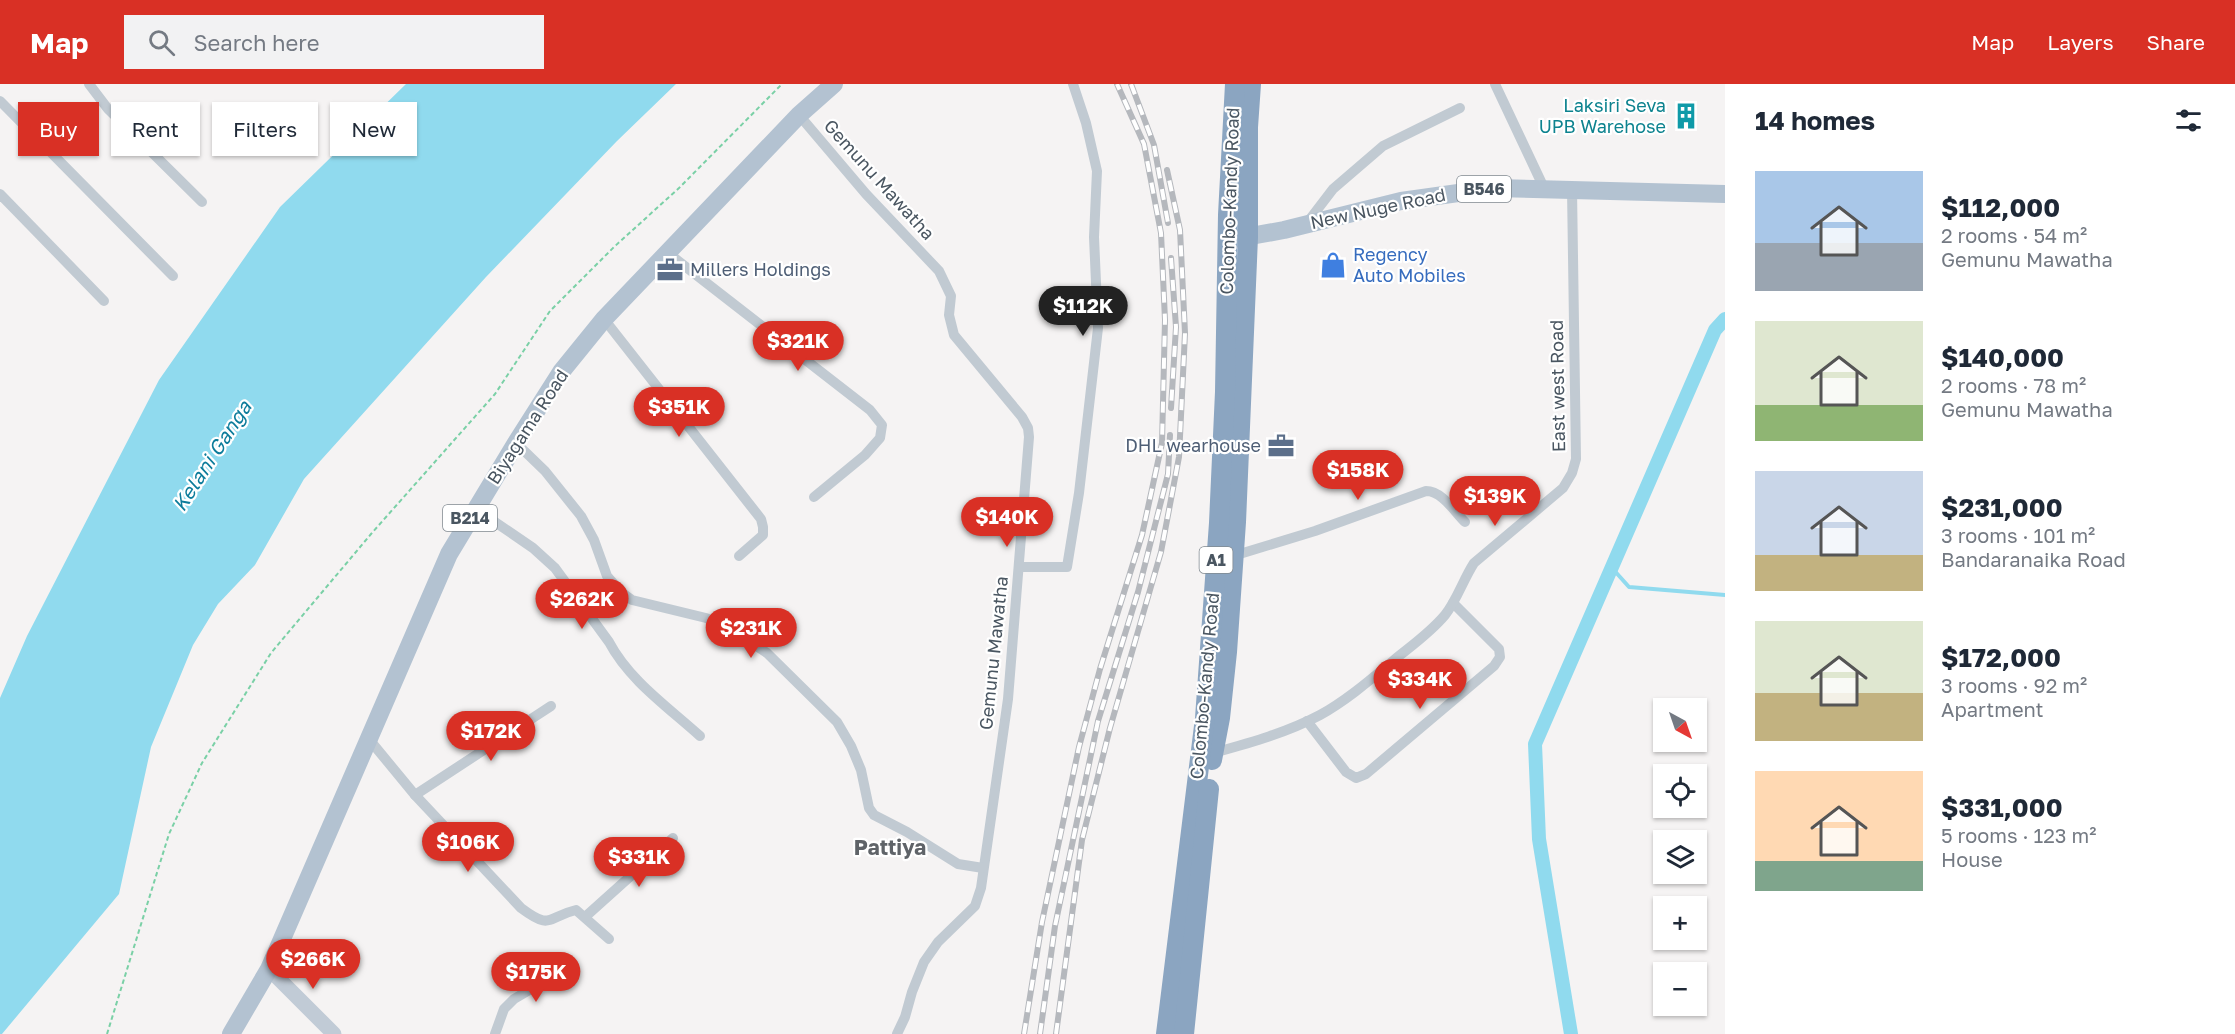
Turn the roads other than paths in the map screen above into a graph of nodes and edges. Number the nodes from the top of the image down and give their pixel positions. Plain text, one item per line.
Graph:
1 (89, 84) edge
2 (834, 84) edge
3 (1073, 84) edge
4 (1235, 84) edge
5 (1251, 84) edge
6 (1495, 84) edge
7 (0, 101) edge
8 (1460, 108) dead end
9 (800, 115) junction
10 (1544, 188) junction
11 (1572, 189) junction
12 (0, 194) edge
13 (1725, 194) edge
14 (202, 202) dead end
15 (1307, 223) junction
16 (1248, 237) junction
17 (1228, 239) junction
18 (668, 254) junction
19 (173, 276) dead end
20 (104, 301) dead end
21 (604, 319) junction
22 (516, 442) junction
23 (814, 497) dead end
24 (476, 509) junction
25 (1464, 522) dead end
26 (738, 555) dead end
27 (1233, 556) junction
28 (1020, 567) junction
29 (1453, 603) junction
30 (551, 706) dead end
31 (1307, 721) junction
32 (700, 736) dead end
33 (368, 738) junction
34 (1213, 753) junction
35 (415, 795) junction
36 (673, 838) dead end
37 (983, 868) junction
38 (585, 917) junction
39 (609, 939) dead end
40 (559, 960) dead end
41 (269, 969) junction
42 (231, 1034) edge
43 (334, 1034) edge
44 (495, 1034) edge
45 (897, 1034) edge
46 (1166, 1034) edge
47 (1184, 1034) edge

1 - 14 street
2 - 9 main road, Biyagama Road / B214
3 - 28 street
4 - 17 highway, Colombo-Kandy Road / A1
5 - 16 highway, Colombo-Kandy Road / A1
6 - 10 street
7 - 19 street
8 - 15 street
9 - 18 main road, Biyagama Road / B214
9 - 28 street, Gemunu Mawatha
10 - 11 main road, New Nuge Road / B546
10 - 15 main road, New Nuge Road / B546
11 - 13 main road, New Nuge Road / B546
11 - 29 street, East west Road
12 - 20 street
15 - 16 main road, New Nuge Road / B546
16 - 17 main road, New Nuge Road
16 - 27 highway, Colombo-Kandy Road / A1
17 - 46 highway, Colombo-Kandy Road / A1
18 - 21 main road, Biyagama Road / B214
18 - 23 street
21 - 22 main road, Biyagama Road / B214
21 - 26 street
22 - 24 main road, Biyagama Road / B214
22 - 37 street
24 - 32 street
24 - 33 main road, Biyagama Road / B214
25 - 27 street
27 - 34 highway, Colombo-Kandy Road / A1
28 - 37 street, Gemunu Mawatha
29 - 31 street, East west Road
29 - 31 street
30 - 35 street
31 - 34 street, East west Road
33 - 35 street
33 - 41 main road, Biyagama Road / B214
34 - 47 highway, Colombo-Kandy Road / A1
35 - 38 street
36 - 38 street
37 - 45 street, Gemunu Mawatha
38 - 39 street
40 - 44 street
41 - 42 main road, Biyagama Road / B214
41 - 43 street

